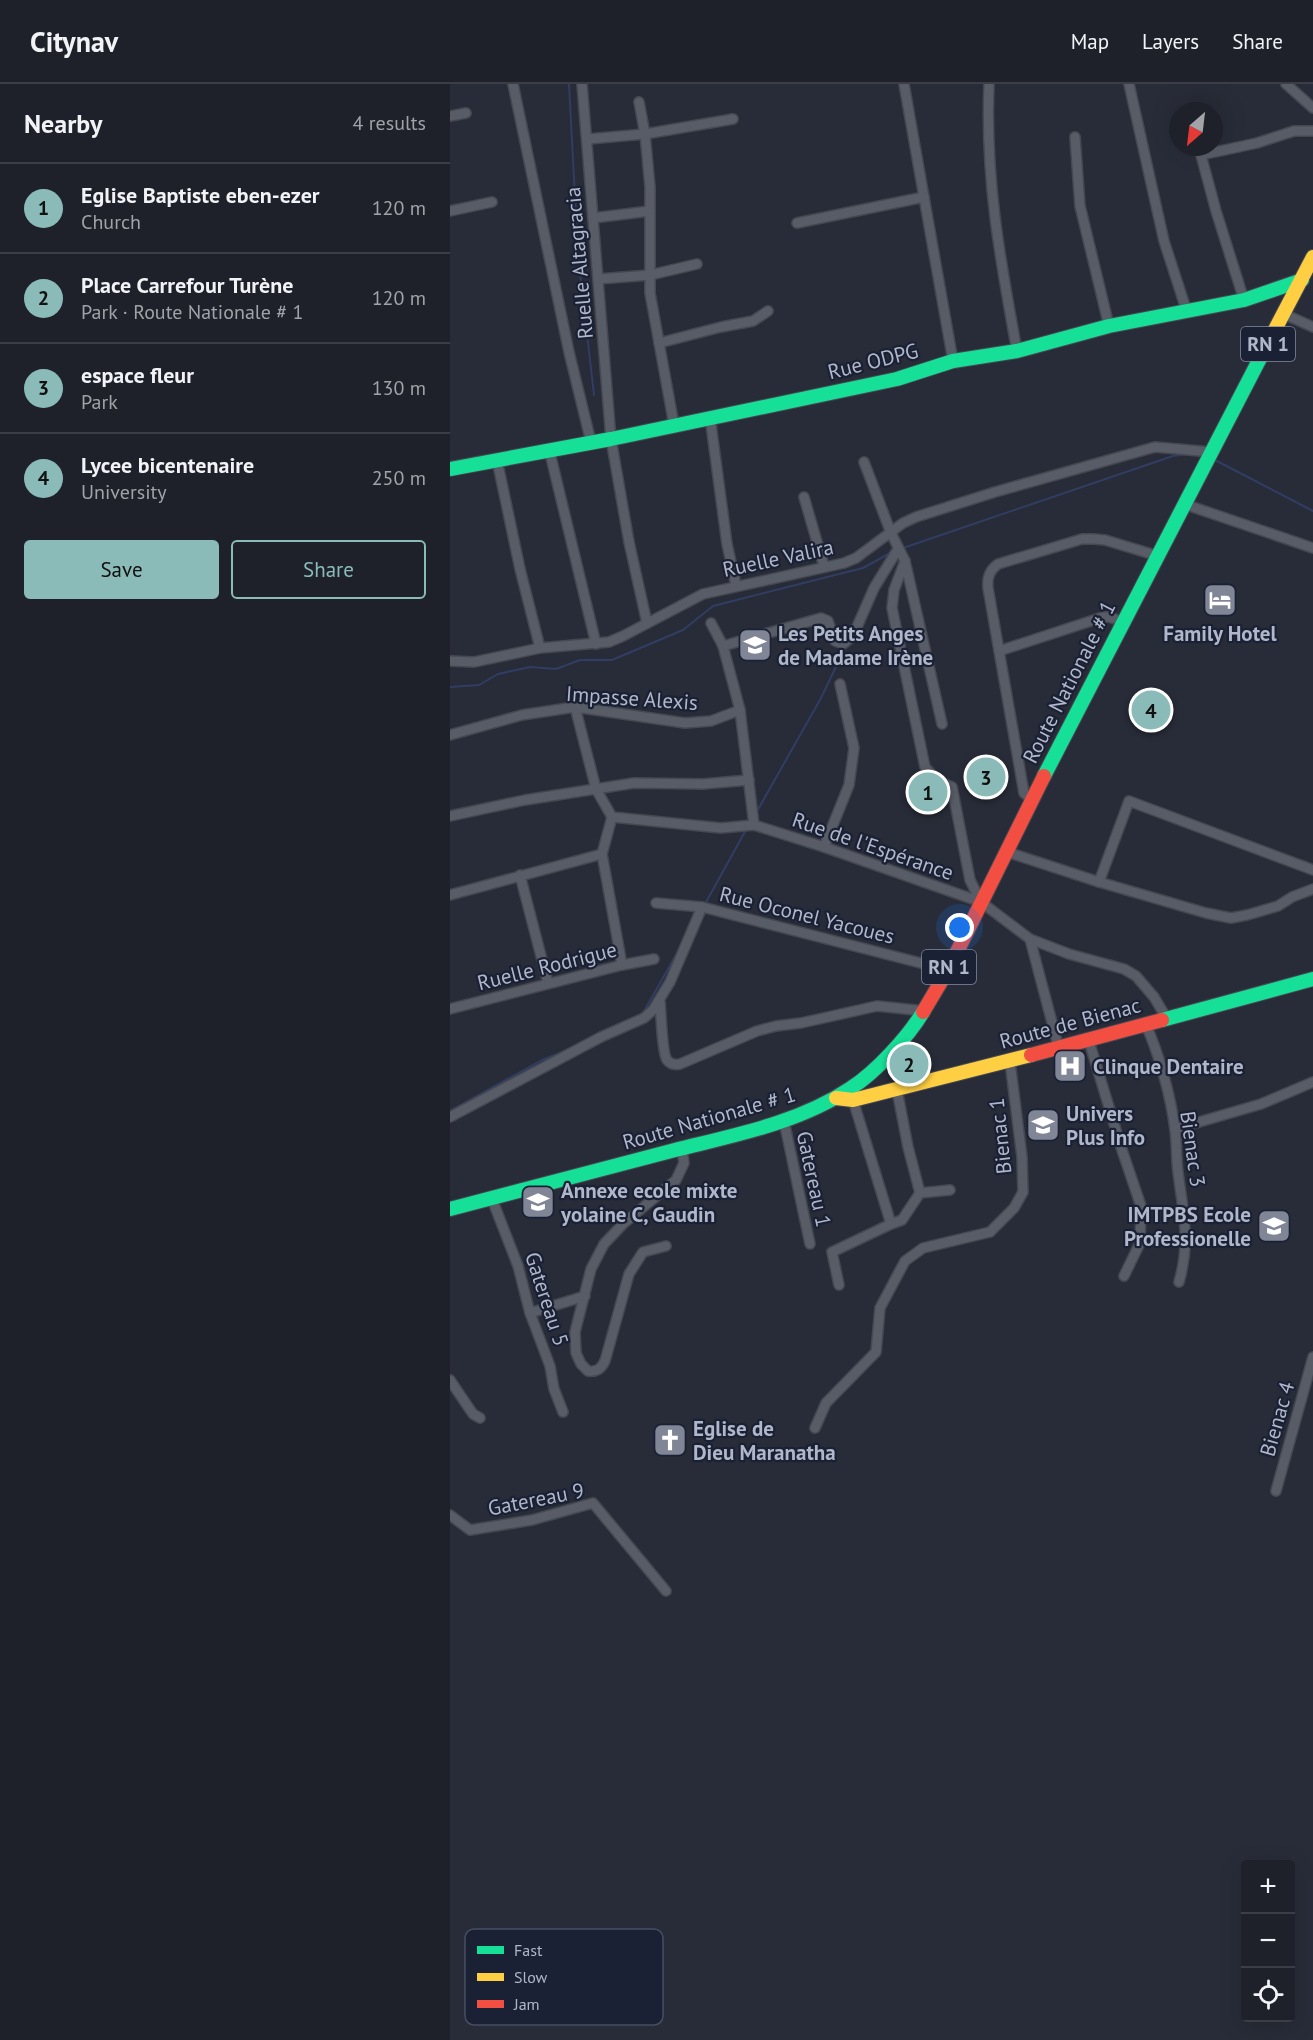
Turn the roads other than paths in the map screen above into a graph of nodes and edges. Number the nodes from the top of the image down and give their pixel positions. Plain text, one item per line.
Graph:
1 (513, 84) edge
2 (582, 84) edge
3 (904, 84) edge
4 (989, 84) edge
5 (1129, 84) edge
6 (1287, 84) edge
7 (639, 102) dead end
8 (1313, 108) edge
9 (466, 113) dead end
10 (450, 116) edge
11 (733, 119) dead end
12 (1313, 131) edge
13 (645, 134) junction
14 (1075, 137) dead end
15 (588, 139) junction
16 (924, 197) junction
17 (492, 202) dead end
18 (450, 211) edge
19 (650, 211) junction
20 (593, 218) junction
21 (797, 223) dead end
22 (1313, 257) edge
23 (697, 264) dead end
24 (650, 275) junction
25 (598, 279) junction
26 (1302, 280) junction
27 (1244, 300) junction
28 (768, 311) dead end
29 (1187, 312) junction
30 (1284, 314) junction
31 (1109, 326) junction
32 (1313, 327) edge
33 (659, 343) junction
34 (1017, 351) junction
35 (952, 361) junction
36 (710, 417) junction
37 (674, 425) junction
38 (612, 439) junction
39 (591, 442) junction
40 (549, 449) junction
41 (1212, 452) junction
42 (497, 460) junction
43 (864, 462) dead end
44 (450, 470) edge
45 (804, 497) dead end
46 (1185, 504) junction
47 (891, 533) junction
48 (1313, 548) edge
49 (898, 549) junction
50 (1158, 556) junction
51 (905, 561) junction
52 (824, 566) junction
53 (736, 585) junction
54 (1124, 622) junction
55 (647, 623) junction
56 (711, 623) dead end
57 (596, 644) junction
58 (723, 646) junction
59 (540, 648) junction
60 (999, 651) junction
61 (450, 661) edge
62 (840, 684) dead end
63 (575, 707) junction
64 (740, 710) junction
65 (942, 724) dead end
66 (450, 735) edge
67 (749, 780) junction
68 (596, 789) junction
69 (1032, 800) junction
70 (450, 816) edge
71 (612, 818) junction
72 (754, 825) junction
73 (824, 847) junction
74 (1007, 852) junction
75 (602, 854) junction
76 (1313, 870) edge
77 (520, 875) junction
78 (1099, 882) junction
79 (1313, 889) edge
80 (450, 895) edge
81 (981, 902) junction
82 (656, 903) dead end
83 (702, 907) junction
84 (1030, 939) junction
85 (654, 959) dead end
86 (622, 965) junction
87 (948, 970) junction
88 (1313, 979) edge
89 (548, 983) junction
90 (660, 1002) junction
91 (450, 1009) edge
92 (925, 1011) junction
93 (1167, 1019) junction
94 (1145, 1023) junction
95 (1089, 1041) junction
96 (1059, 1049) junction
97 (1010, 1062) junction
98 (1313, 1082) edge
99 (897, 1090) junction
100 (836, 1098) junction
101 (854, 1100) junction
102 (450, 1117) edge
103 (784, 1121) junction
104 (1175, 1130) junction
105 (682, 1149) junction
106 (950, 1190) dead end
107 (920, 1193) junction
108 (492, 1198) junction
109 (450, 1209) edge
110 (891, 1224) junction
111 (810, 1244) dead end
112 (666, 1246) dead end
113 (1124, 1276) dead end
114 (1179, 1282) dead end
115 (839, 1285) dead end
116 (585, 1296) junction
117 (530, 1313) junction
118 (1313, 1357) edge
119 (450, 1380) edge
120 (563, 1412) dead end
121 (480, 1418) dead end
122 (814, 1428) dead end
123 (1276, 1491) dead end
124 (450, 1515) edge
125 (666, 1591) dead end

1 - 39 street
2 - 15 street, Ruelle Altagracia
3 - 16 street
4 - 34 street
5 - 29 street
6 - 8 street
7 - 13 street
9 - 10 street
11 - 13 street
12 - 27 street
13 - 15 street
13 - 19 street
14 - 31 street
15 - 20 street, Ruelle Altagracia
16 - 21 street
16 - 35 street
17 - 18 street
19 - 20 street
19 - 24 street
20 - 25 street, Ruelle Altagracia
22 - 26 main road, Route Nationale # 1 / RN 1
23 - 24 street
24 - 25 street
24 - 33 street
25 - 38 street, Ruelle Altagracia
26 - 27 main road, Rue ODPG
26 - 30 main road, Route Nationale # 1 / RN 1
27 - 29 main road, Rue ODPG
28 - 33 street
29 - 31 main road, Rue ODPG
30 - 32 street
30 - 41 main road, Route Nationale # 1 / RN 1
31 - 34 main road, Rue ODPG
33 - 37 street
34 - 35 main road, Rue ODPG
35 - 36 main road, Rue ODPG
36 - 37 main road, Rue ODPG
36 - 53 street
37 - 38 main road, Rue ODPG
38 - 39 main road, Rue ODPG
38 - 55 street, Ruelle Altagracia
39 - 40 main road, Rue ODPG
40 - 42 main road, Rue ODPG
40 - 57 street
41 - 46 main road, Route Nationale # 1 / RN 1
41 - 47 street, Ruelle Valira
42 - 44 main road, Rue ODPG
42 - 59 street
43 - 47 street
45 - 52 street
46 - 48 street
46 - 50 main road, Route Nationale # 1 / RN 1
47 - 49 street
47 - 52 street, Ruelle Valira
49 - 51 street
49 - 58 street
50 - 54 main road, Route Nationale # 1 / RN 1
50 - 60 street
51 - 65 street
51 - 81 street
52 - 53 street, Ruelle Valira
53 - 55 street, Ruelle Valira
54 - 60 street
54 - 69 main road, Route Nationale # 1 / RN 1
55 - 57 street, Ruelle Valira
56 - 58 street
57 - 59 street, Ruelle Valira
58 - 64 street
59 - 61 street, Ruelle Valira
60 - 69 street
62 - 73 street
63 - 64 street, Impasse Alexis
63 - 66 street, Impasse Alexis
63 - 68 street
64 - 67 street
67 - 68 street
67 - 72 street
68 - 70 street
68 - 71 street
69 - 74 main road, Route Nationale # 1 / RN 1
71 - 72 street
71 - 75 street
72 - 73 street, Rue de l'Espérance
73 - 81 street, Rue de l'Espérance
74 - 78 street
74 - 81 main road, Route Nationale # 1 / RN 1
75 - 77 street
75 - 86 street
76 - 78 street
77 - 80 street
77 - 89 street
78 - 79 street
81 - 84 street
81 - 87 main road, Route Nationale # 1 / RN 1
82 - 83 street, Rue Oconel Yacoues
83 - 87 street, Rue Oconel Yacoues
83 - 90 street
84 - 93 street
84 - 96 street
85 - 86 street, Ruelle Rodrigue
86 - 89 street, Ruelle Rodrigue
87 - 92 main road, Route Nationale # 1 / RN 1
88 - 93 main road, Route de Bienac
89 - 91 street, Ruelle Rodrigue
90 - 92 street
90 - 102 street
92 - 100 main road, Route Nationale # 1 / RN 1
93 - 94 main road, Route de Bienac
94 - 95 main road, Route de Bienac
94 - 104 street, Bienac 3
95 - 96 main road, Route de Bienac
95 - 113 street
96 - 97 main road, Route de Bienac
97 - 99 main road, Route de Bienac
97 - 122 street, Bienac 1
98 - 104 street
99 - 101 main road, Route de Bienac
99 - 107 street
100 - 101 main road, Route de Bienac
100 - 103 main road, Route Nationale # 1 / RN 1
101 - 110 street
103 - 105 main road, Route Nationale # 1 / RN 1
103 - 111 street, Gatereau 1
104 - 114 street, Bienac 3
105 - 108 main road, Route Nationale # 1 / RN 1
105 - 116 street
106 - 107 street
107 - 110 street
108 - 109 main road, Route Nationale # 1 / RN 1
108 - 117 street, Gatereau 5
110 - 115 street
112 - 116 street
116 - 117 street
117 - 120 street, Gatereau 5
118 - 123 street, Bienac 4
119 - 121 street
124 - 125 street, Gatereau 9

